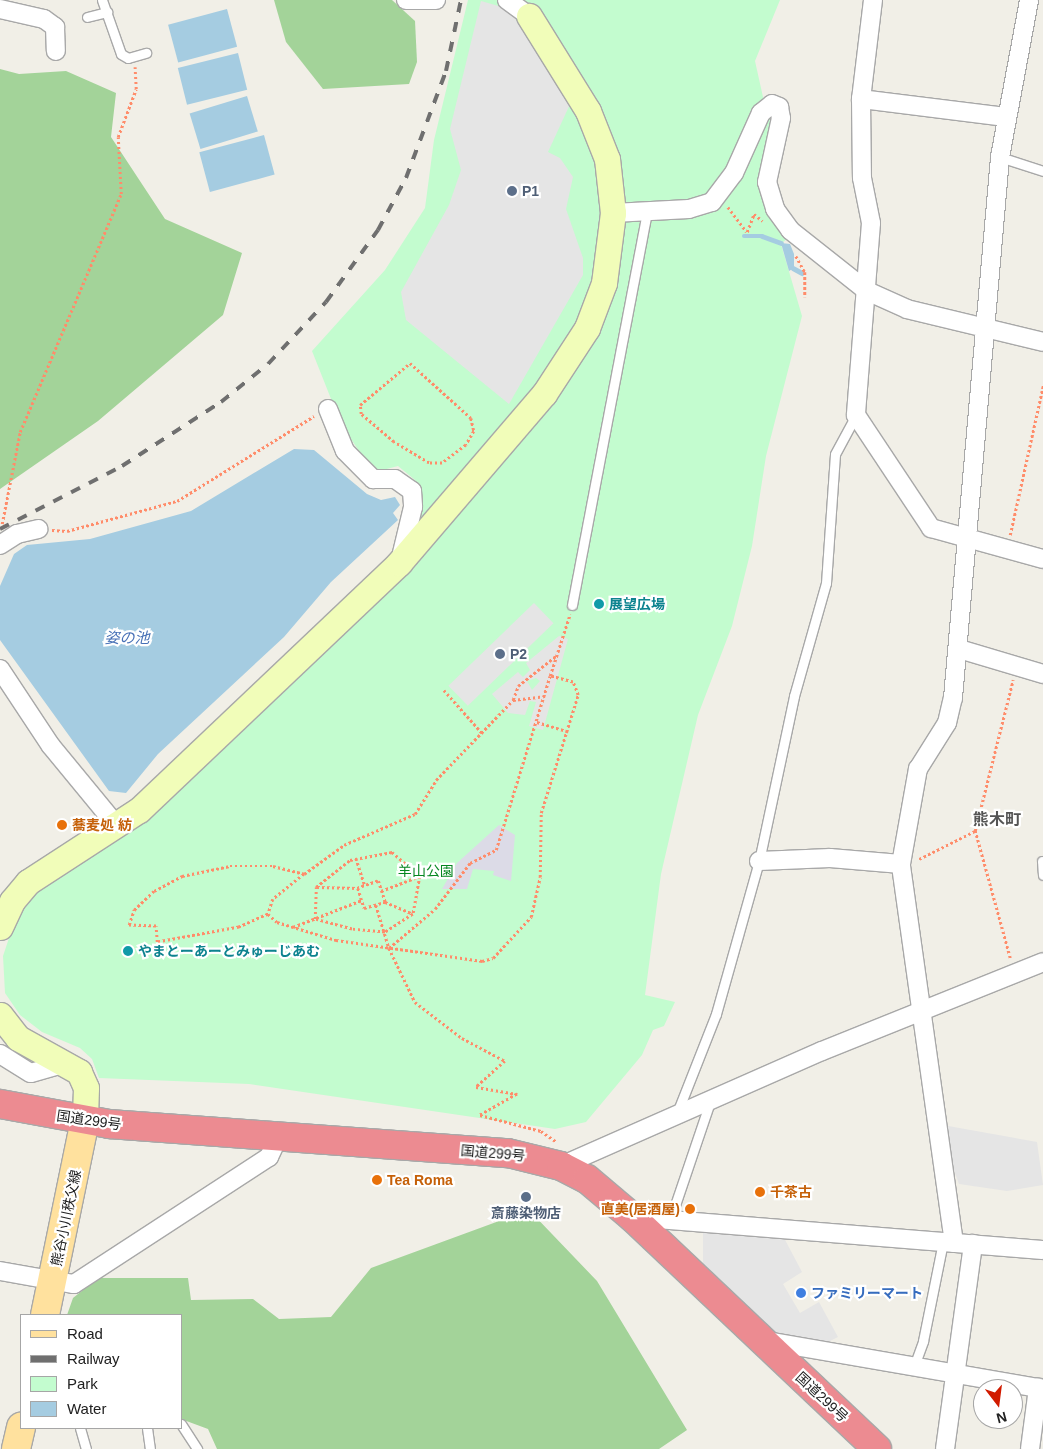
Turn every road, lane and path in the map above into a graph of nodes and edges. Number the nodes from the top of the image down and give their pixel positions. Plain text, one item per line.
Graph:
1 (102, 0) edge
2 (406, 0) edge
3 (436, 0) edge
4 (507, 0) edge
5 (873, 0) edge
6 (1029, 0) edge
7 (0, 9) edge
8 (107, 12) junction
9 (529, 16) joint
10 (87, 17) dead end
11 (56, 51) dead end
12 (146, 53) dead end
13 (132, 57) junction
14 (861, 99) junction
15 (1005, 117) junction
16 (1000, 157) junction
17 (1043, 171) edge
18 (725, 203) dead end
19 (647, 212) junction
20 (613, 213) junction
21 (767, 224) dead end
22 (794, 250) dead end
23 (867, 291) junction
24 (805, 297) dead end
25 (988, 327) junction
26 (1043, 342) edge
27 (1043, 388) edge
28 (328, 409) joint
29 (856, 415) junction
30 (429, 464) joint
31 (38, 529) joint
32 (1, 534) edge
33 (966, 542) junction
34 (0, 545) edge
35 (1006, 551) junction
36 (1043, 559) edge
37 (399, 563) junction
38 (572, 605) joint
39 (959, 649) junction
40 (558, 654) junction
41 (1016, 666) junction
42 (0, 669) edge
43 (1043, 674) edge
44 (550, 676) junction
45 (444, 690) dead end
46 (544, 696) junction
47 (513, 700) junction
48 (536, 722) junction
49 (569, 732) junction
50 (482, 733) junction
51 (117, 826) junction
52 (975, 831) junction
53 (356, 858) junction
54 (759, 861) junction
55 (1042, 861) edge
56 (901, 864) junction
57 (304, 874) junction
58 (1043, 875) edge
59 (420, 876) junction
60 (365, 885) junction
61 (316, 887) junction
62 (358, 888) junction
63 (381, 891) junction
64 (362, 900) junction
65 (385, 902) junction
66 (376, 905) junction
67 (268, 914) junction
68 (413, 914) junction
69 (315, 919) junction
70 (0, 927) edge
71 (292, 927) junction
72 (385, 932) junction
73 (389, 948) junction
74 (1043, 962) edge
75 (1014, 974) junction
76 (920, 1011) junction
77 (0, 1015) edge
78 (0, 1054) edge
79 (66, 1063) junction
80 (710, 1102) junction
81 (0, 1104) edge
82 (676, 1117) junction
83 (84, 1120) junction
84 (279, 1136) junction
85 (570, 1162) junction
86 (632, 1217) junction
87 (670, 1220) junction
88 (949, 1242) junction
89 (973, 1244) junction
90 (1043, 1250) edge
91 (0, 1271) edge
92 (52, 1281) junction
93 (45, 1314) edge
94 (760, 1340) junction
95 (913, 1369) junction
96 (957, 1376) junction
97 (1040, 1389) edge
98 (182, 1426) edge
99 (21, 1429) edge
100 (80, 1429) edge
101 (147, 1429) edge
102 (16, 1449) edge
103 (86, 1449) edge
104 (150, 1449) edge
105 (197, 1449) edge
106 (877, 1449) edge
107 (945, 1449) edge
108 (1030, 1449) edge

1 - 8 lane
2 - 3 street
4 - 9 street
5 - 14 street
6 - 15 street
7 - 11 street
8 - 10 lane
8 - 13 lane
9 - 20 street
12 - 13 lane
13 - 32 path
14 - 15 street
14 - 23 street
15 - 16 street
16 - 17 lane
16 - 25 street
18 - 21 path
19 - 20 street
19 - 23 street
19 - 38 lane
20 - 37 street
22 - 24 path
23 - 25 street
23 - 29 street
25 - 26 street
25 - 33 street
27 - 35 path
28 - 31 path
28 - 37 street
29 - 33 street
29 - 54 lane
30 - 30 path
31 - 34 street
33 - 35 street
33 - 39 street
35 - 36 street
37 - 51 street
38 - 40 path
39 - 41 street
39 - 56 street
40 - 44 path
40 - 47 path
41 - 43 street
41 - 52 path
42 - 51 street
44 - 46 path
44 - 49 path
45 - 50 path
46 - 47 path
46 - 48 path
47 - 50 path
48 - 49 path
48 - 73 path
49 - 73 path
50 - 57 path
51 - 70 street
52 - 56 path
52 - 75 path
53 - 59 path
53 - 60 path
53 - 61 path
54 - 56 street
54 - 82 lane
55 - 58 lane
56 - 76 street
57 - 67 path
57 - 67 path
59 - 63 path
59 - 68 path
60 - 62 path
60 - 63 path
61 - 62 path
61 - 69 path
62 - 64 path
63 - 65 path
64 - 66 path
64 - 69 path
65 - 66 path
65 - 68 path
66 - 72 path
67 - 71 path
68 - 72 path
69 - 71 path
69 - 72 path
71 - 73 path
72 - 73 path
73 - 85 path
74 - 75 street
75 - 76 street
76 - 80 street
76 - 88 street
77 - 79 street
78 - 79 street
79 - 83 street
80 - 82 street
80 - 87 lane
81 - 83 highway, 国道299号
82 - 85 street
83 - 84 highway, 国道299号
83 - 92 main road, 熊谷小川秩父線
84 - 85 highway, 国道299号
84 - 92 street
85 - 86 highway, 国道299号
86 - 87 street
86 - 94 highway, 国道299号
87 - 88 street
88 - 89 street
88 - 95 lane
89 - 90 street
89 - 96 street
91 - 92 street
92 - 93 main road, 熊谷小川秩父線
94 - 95 street
94 - 106 highway, 国道299号
95 - 96 street
96 - 97 street
96 - 107 street
97 - 108 street
98 - 105 lane
99 - 102 main road
100 - 103 lane
101 - 104 lane

